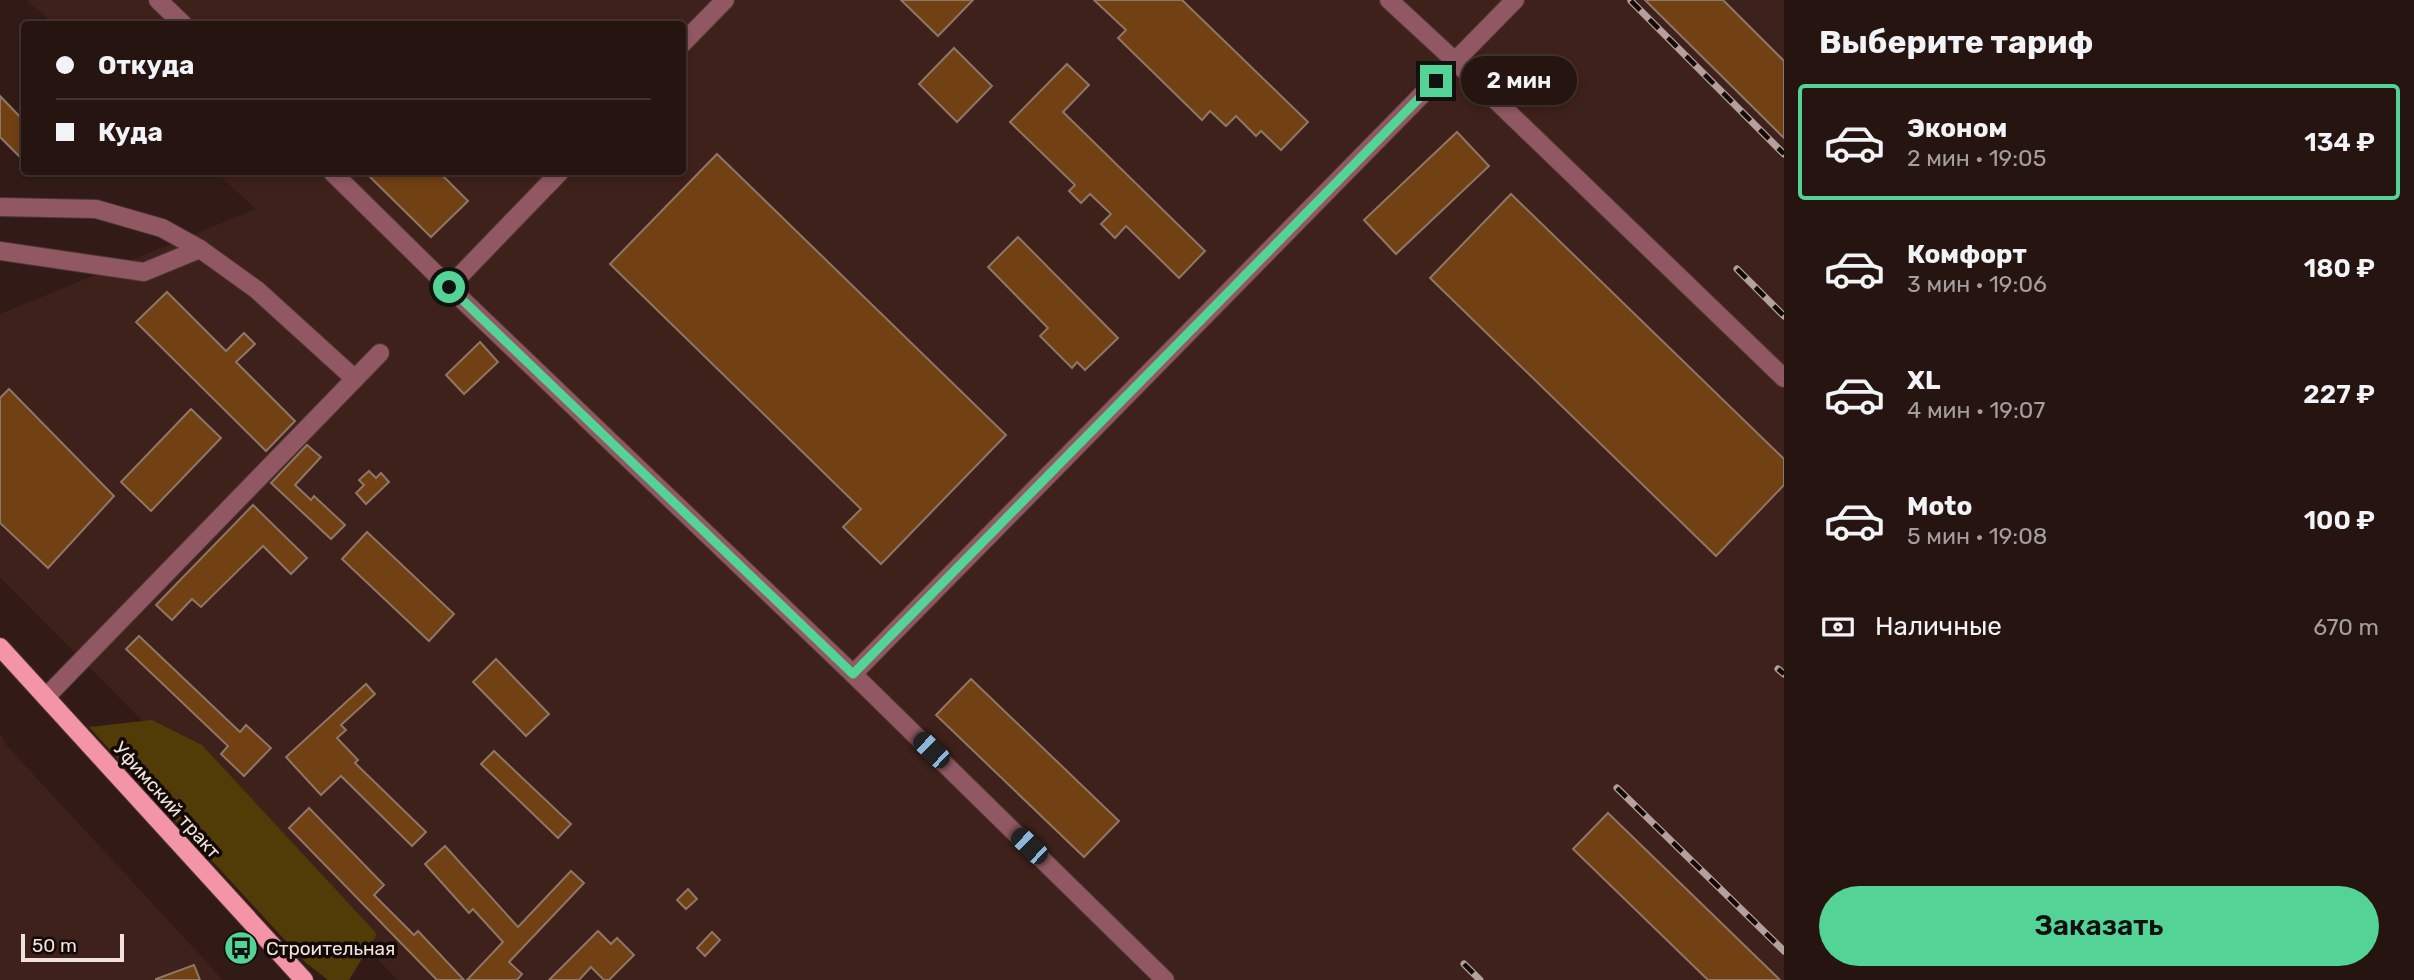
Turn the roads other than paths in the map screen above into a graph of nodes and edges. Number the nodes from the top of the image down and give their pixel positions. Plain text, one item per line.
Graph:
1 (158, 0) edge
2 (725, 0) edge
3 (1389, 0) edge
4 (1515, 0) edge
5 (180, 21) edge
6 (686, 40) edge
7 (1455, 61) junction
8 (335, 175) edge
9 (557, 175) edge
10 (0, 207) edge
11 (200, 249) junction
12 (0, 251) edge
13 (449, 287) junction
14 (380, 354) dead end
15 (1784, 378) edge
16 (355, 379) junction
17 (0, 647) edge
18 (853, 674) junction
19 (46, 697) junction
20 (304, 980) edge
21 (1165, 980) edge

1 - 5 lane
2 - 6 lane
3 - 7 lane
4 - 7 lane
7 - 15 lane
7 - 18 lane
8 - 13 lane
9 - 13 lane
10 - 11 lane
11 - 12 lane
11 - 16 lane
13 - 18 lane
14 - 16 lane
16 - 19 lane
17 - 19 main road, Уфимский тракт
18 - 21 lane
19 - 20 main road, Уфимский тракт

